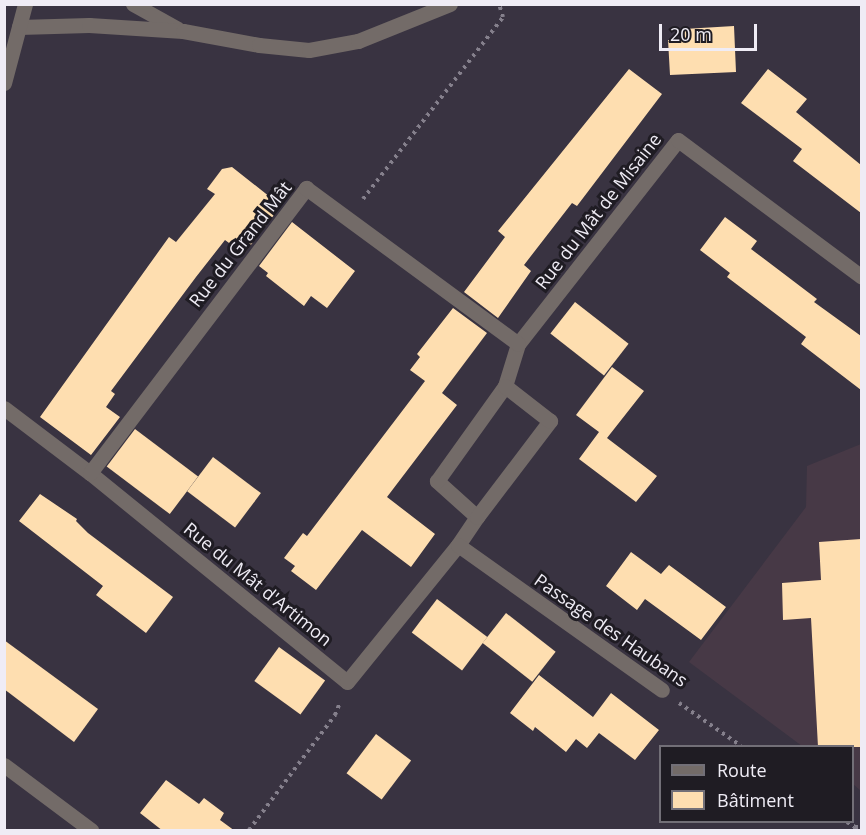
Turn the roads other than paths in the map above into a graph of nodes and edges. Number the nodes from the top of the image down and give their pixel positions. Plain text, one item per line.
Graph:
1 (25, 4) edge
2 (132, 4) edge
3 (450, 4) edge
4 (20, 27) junction
5 (183, 31) junction
6 (4, 83) edge
7 (861, 277) edge
8 (518, 344) junction
9 (505, 386) junction
10 (4, 408) edge
11 (90, 473) junction
12 (477, 517) junction
13 (459, 545) junction
14 (662, 690) road end
15 (4, 765) edge
16 (91, 831) edge

1 - 4 street
2 - 5 street
3 - 5 street
4 - 5 street
4 - 6 street
7 - 8 street, Rue du Mât de Misaine
8 - 9 street
8 - 11 street, Rue du Grand Mât
9 - 12 street
9 - 12 street
10 - 11 street, Rue du Mât d'Artimon
11 - 13 street, Rue du Mât d'Artimon
12 - 13 street
13 - 14 street, Passage des Haubans
15 - 16 street

